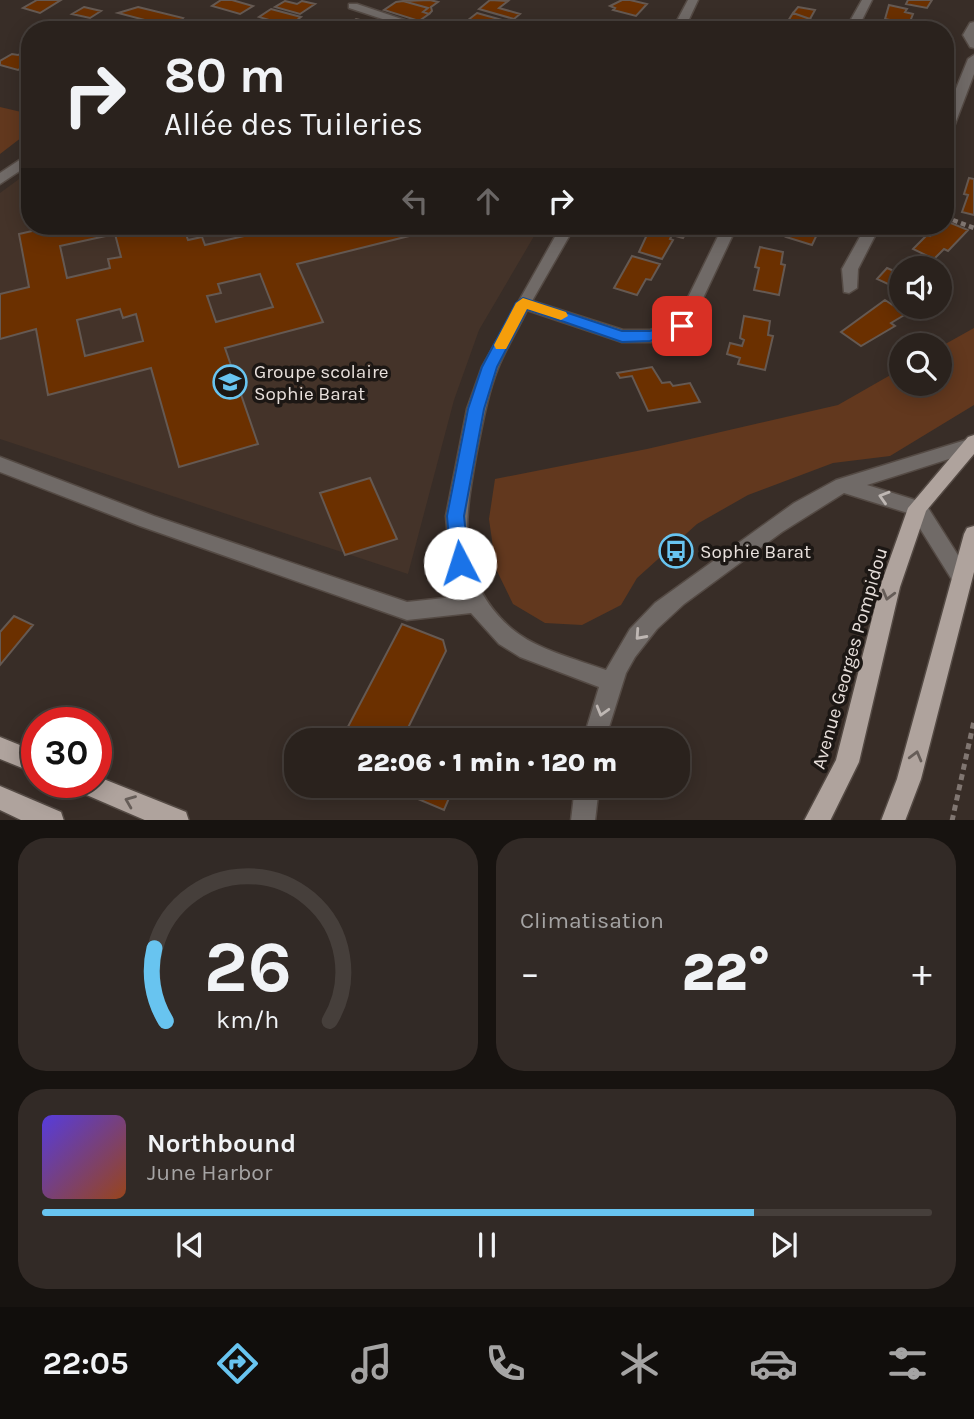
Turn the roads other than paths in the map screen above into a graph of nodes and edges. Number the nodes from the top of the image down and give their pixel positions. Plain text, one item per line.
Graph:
1 (693, 0) edge
2 (867, 0) edge
3 (353, 6) dead end
4 (400, 21) edge
5 (682, 21) edge
6 (856, 21) edge
7 (974, 25) edge
8 (974, 45) edge
9 (974, 60) edge
10 (954, 97) edge
11 (21, 164) edge
12 (0, 180) edge
13 (563, 235) edge
14 (726, 235) edge
15 (868, 235) edge
16 (849, 288) dead end
17 (523, 303) junction
18 (972, 444) edge
19 (0, 464) edge
20 (843, 485) junction
21 (918, 508) junction
22 (974, 534) edge
23 (961, 577) junction
24 (476, 604) junction
25 (611, 681) junction
26 (597, 728) edge
27 (0, 748) edge
28 (21, 757) edge
29 (112, 794) edge
30 (0, 798) edge
31 (586, 798) edge
32 (50, 820) edge
33 (175, 820) edge
34 (583, 820) edge
35 (817, 820) edge
36 (893, 820) edge

1 - 5 street
2 - 6 street
3 - 4 street
7 - 8 street
9 - 10 street
11 - 12 street
13 - 17 street
14 - 17 street
15 - 16 street
17 - 24 street
18 - 20 street
18 - 21 main road, Avenue Georges Pompidou
19 - 24 street
21 -> 20 street
20 -> 25 street
21 - 23 street
21 -> 35 main road, Avenue Georges Pompidou
22 - 23 main road
36 -> 23 main road
24 - 25 street
25 -> 26 street
27 - 28 main road
33 -> 29 main road
30 - 32 main road
31 - 34 street

